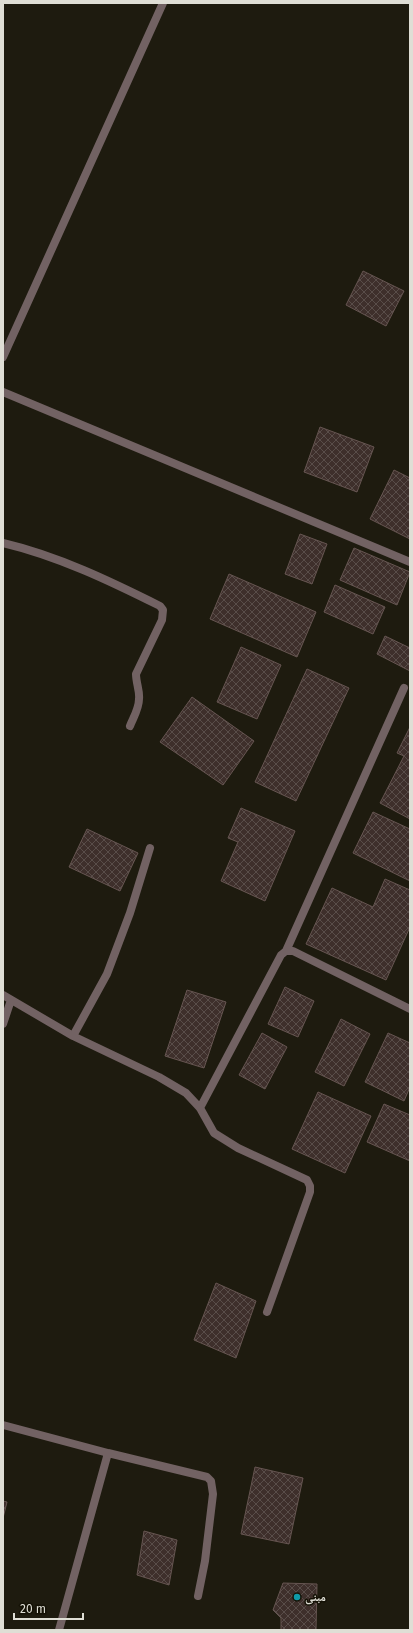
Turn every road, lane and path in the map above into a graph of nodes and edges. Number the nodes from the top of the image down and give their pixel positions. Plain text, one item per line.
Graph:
1 (163, 3) edge
2 (3, 357) edge
3 (3, 392) edge
4 (3, 543) edge
5 (410, 562) edge
6 (404, 688) dead end
7 (130, 726) dead end
8 (150, 848) dead end
9 (286, 951) junction
10 (3, 995) edge
11 (11, 1000) junction
12 (410, 1010) edge
13 (3, 1024) edge
14 (73, 1036) junction
15 (200, 1108) junction
16 (267, 1312) dead end
17 (3, 1425) edge
18 (108, 1453) junction
19 (198, 1596) dead end
20 (59, 1630) edge

1 - 2 street
3 - 5 street
4 - 7 street
6 - 9 street
8 - 14 street
9 - 12 street
9 - 15 street
10 - 11 street
11 - 13 street
11 - 14 street
14 - 15 street
15 - 16 street
17 - 18 street
18 - 19 street
18 - 20 street

